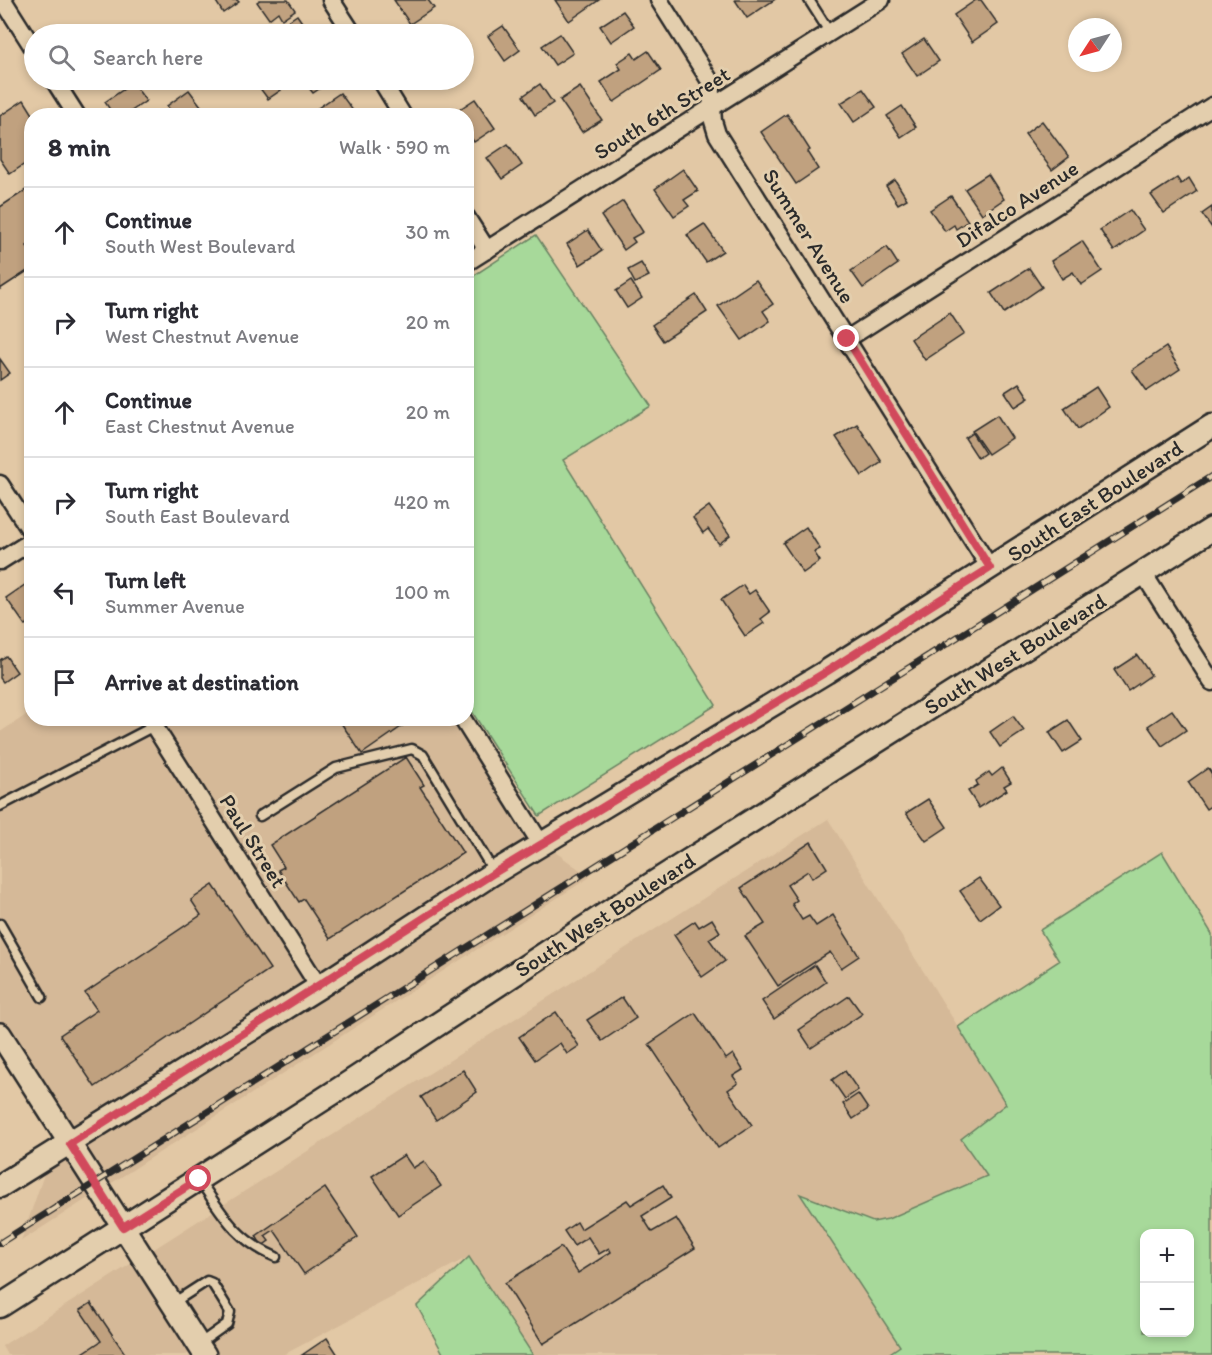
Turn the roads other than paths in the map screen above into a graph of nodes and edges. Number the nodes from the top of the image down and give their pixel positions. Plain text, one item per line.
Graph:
1 (3, 0) edge
2 (331, 0) edge
3 (659, 0) edge
4 (809, 0) edge
5 (881, 0) edge
6 (347, 24) edge
7 (24, 33) edge
8 (830, 33) junction
9 (60, 90) edge
10 (387, 90) edge
11 (1212, 106) edge
12 (72, 108) edge
13 (398, 108) edge
14 (713, 108) junction
15 (474, 229) edge
16 (487, 250) junction
17 (474, 258) edge
18 (847, 339) junction
19 (1212, 426) edge
20 (0, 484) edge
21 (24, 521) edge
22 (1212, 529) edge
23 (24, 546) edge
24 (0, 561) edge
25 (990, 568) junction
26 (1143, 573) junction
27 (1212, 682) edge
28 (145, 726) edge
29 (155, 726) edge
30 (467, 726) edge
31 (0, 806) edge
32 (260, 816) dead end
33 (541, 844) junction
34 (494, 873) junction
35 (0, 924) edge
36 (319, 987) junction
37 (42, 997) dead end
38 (0, 1034) edge
39 (70, 1144) junction
40 (199, 1179) junction
41 (0, 1186) edge
42 (123, 1227) junction
43 (276, 1257) dead end
44 (172, 1304) junction
45 (0, 1306) edge
46 (202, 1350) edge

1 - 7 street
2 - 6 street
3 - 14 street, Summer Avenue
4 - 8 lane
5 - 8 street, South 6th Street
8 - 14 street, South 6th Street
9 - 12 street
10 - 13 street
11 - 18 street, Difalco Avenue
14 - 16 street, South 6th Street
14 - 18 street, Summer Avenue
15 - 16 street
16 - 17 street, South 6th Street
18 - 25 street, Summer Avenue
19 - 25 main road, South East Boulevard
20 - 21 street
22 - 26 main road, South West Boulevard
23 - 24 street
25 - 33 main road, South East Boulevard
26 - 27 street
26 - 40 main road, South West Boulevard
28 - 31 lane
29 - 36 street, Paul Street
30 - 33 street
32 - 34 lane
33 - 34 main road, South East Boulevard
34 - 36 main road, South East Boulevard
35 - 37 lane
36 - 39 main road, South East Boulevard
38 - 39 street
39 - 41 main road, South East Boulevard
39 - 42 street
40 - 42 main road, South West Boulevard
40 - 43 lane
42 - 44 street
42 - 45 main road, South West Boulevard
44 - 46 street
44 - 46 lane

